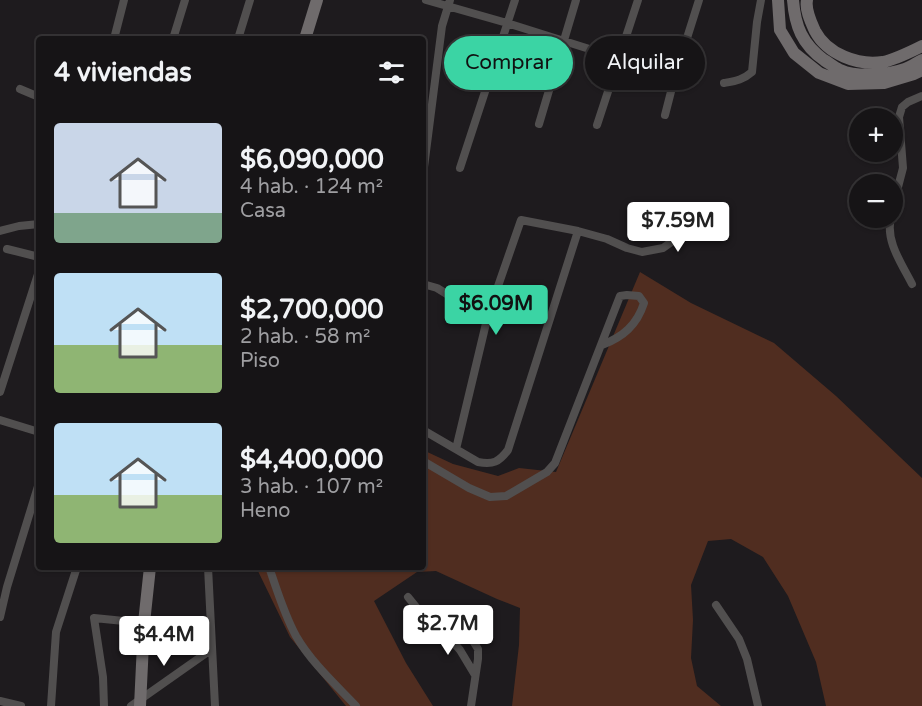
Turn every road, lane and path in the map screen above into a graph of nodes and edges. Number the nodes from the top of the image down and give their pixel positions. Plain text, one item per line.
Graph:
1 (124, 0) edge
2 (185, 0) edge
3 (250, 0) edge
4 (317, 0) edge
5 (426, 0) edge
6 (515, 0) edge
7 (576, 0) edge
8 (638, 0) edge
9 (699, 0) edge
10 (761, 0) edge
11 (778, 0) edge
12 (793, 0) edge
13 (801, 0) edge
14 (807, 0) edge
15 (449, 3) edge
16 (507, 23) junction
17 (115, 36) edge
18 (174, 36) edge
19 (239, 36) edge
20 (306, 36) edge
21 (550, 36) edge
22 (564, 36) edge
23 (627, 36) edge
24 (688, 36) edge
25 (922, 46) edge
26 (922, 54) edge
27 (922, 60) edge
28 (922, 70) edge
29 (724, 83) dead end
30 (20, 89) dead end
31 (549, 90) edge
32 (609, 90) edge
33 (672, 90) edge
34 (36, 96) edge
35 (922, 96) edge
36 (665, 116) dead end
37 (539, 124) dead end
38 (597, 125) dead end
39 (426, 151) edge
40 (460, 168) dead end
41 (901, 174) edge
42 (701, 221) dead end
43 (36, 225) edge
44 (889, 228) edge
45 (0, 231) edge
46 (578, 231) junction
47 (7, 249) dead end
48 (36, 256) edge
49 (36, 279) edge
50 (912, 284) dead end
51 (426, 285) edge
52 (458, 301) dead end
53 (602, 345) junction
54 (0, 392) edge
55 (0, 420) edge
56 (36, 431) edge
57 (426, 432) edge
58 (456, 448) junction
59 (426, 463) edge
60 (36, 493) edge
61 (76, 570) edge
62 (150, 570) edge
63 (208, 570) edge
64 (270, 570) edge
65 (0, 580) edge
66 (7, 587) junction
67 (408, 597) dead end
68 (716, 605) dead end
69 (0, 617) edge
70 (144, 622) junction
71 (437, 624) junction
72 (212, 649) junction
73 (475, 675) junction
74 (0, 701) edge
75 (137, 704) edge
76 (21, 706) edge
77 (51, 706) edge
78 (104, 706) edge
79 (215, 706) edge
80 (356, 706) edge
81 (471, 706) edge
82 (758, 706) edge

1 - 17 street
2 - 18 street
3 - 19 street
4 - 20 main road
5 - 15 street
6 - 16 street
7 - 22 street
8 - 23 street
9 - 24 street
10 - 29 street
11 - 28 main road
12 - 27 main road
13 - 26 main road
14 - 25 main road
15 - 16 street
15 - 39 street
16 - 21 street
16 - 40 street
30 - 34 street
31 - 37 street
32 - 38 street
33 - 36 street
35 - 41 street
42 - 46 street
43 - 45 street
44 - 50 street
46 - 58 street
46 - 58 street
47 - 48 street
49 - 54 street
51 - 52 street
53 - 53 street
53 - 59 street
55 - 56 street
57 - 58 street
60 - 66 street
61 - 77 street
62 - 70 main road
63 - 72 street
64 - 80 street
65 - 66 street
66 - 69 street
67 - 71 street
68 - 82 street
70 - 75 main road
70 - 78 street
71 - 73 street
71 - 73 street
72 - 75 street
72 - 79 street
73 - 81 street
74 - 76 street

